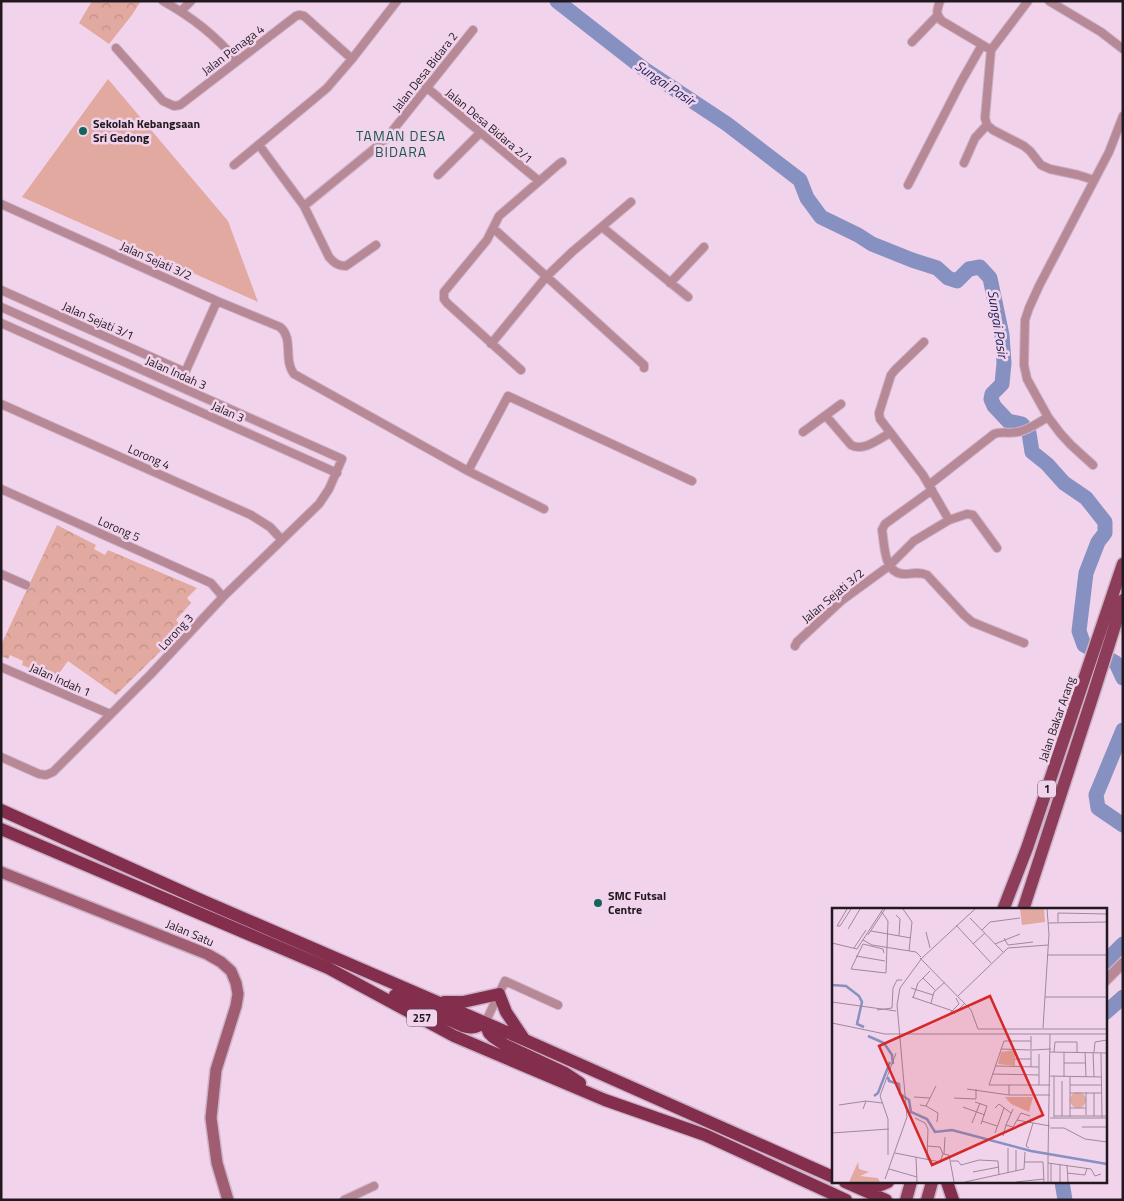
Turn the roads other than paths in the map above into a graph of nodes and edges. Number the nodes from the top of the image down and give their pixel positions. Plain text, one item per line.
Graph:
1 (163, 1) edge
2 (191, 1) edge
3 (397, 1) edge
4 (940, 1) edge
5 (1028, 1) edge
6 (1049, 1) edge
7 (181, 11) junction
8 (937, 16) junction
9 (472, 30) dead end
10 (912, 42) dead end
11 (982, 45) junction
12 (116, 48) dead end
13 (1123, 49) edge
14 (991, 50) junction
15 (352, 58) junction
16 (237, 61) junction
17 (426, 87) junction
18 (1123, 116) edge
19 (987, 125) junction
20 (480, 133) junction
21 (259, 145) junction
22 (562, 162) dead end
23 (964, 163) dead end
24 (234, 164) dead end
25 (438, 176) dead end
26 (1094, 180) junction
27 (539, 181) junction
28 (908, 186) dead end
29 (630, 202) dead end
30 (1, 204) edge
31 (304, 206) junction
32 (602, 227) junction
33 (493, 228) junction
34 (376, 246) dead end
35 (704, 247) dead end
36 (546, 277) junction
37 (670, 283) junction
38 (1, 290) edge
39 (688, 297) dead end
40 (217, 301) junction
41 (1, 307) edge
42 (1, 323) edge
43 (924, 342) dead end
44 (491, 344) junction
45 (644, 368) dead end
46 (521, 370) dead end
47 (185, 372) junction
48 (178, 386) junction
49 (1, 404) edge
50 (841, 404) dead end
51 (826, 416) junction
52 (1048, 416) junction
53 (803, 432) dead end
54 (890, 432) junction
55 (342, 459) joint
56 (1093, 465) dead end
57 (468, 471) junction
58 (337, 473) junction
59 (692, 481) dead end
60 (930, 487) junction
61 (1, 489) edge
62 (544, 509) dead end
63 (950, 520) junction
64 (282, 540) junction
65 (997, 548) dead end
66 (1123, 564) edge
67 (889, 566) junction
68 (1, 574) edge
69 (26, 585) dead end
70 (223, 597) junction
71 (1123, 600) edge
72 (1106, 632) junction
73 (1024, 643) dead end
74 (795, 646) dead end
75 (1, 667) edge
76 (1094, 670) junction
77 (110, 714) junction
78 (1, 757) edge
79 (1, 810) edge
80 (1, 829) edge
81 (1, 872) edge
82 (1004, 908) edge
83 (1024, 908) edge
84 (1123, 963) edge
85 (328, 968) junction
86 (1106, 979) edge
87 (499, 994) junction
88 (436, 1002) junction
89 (558, 1005) dead end
90 (485, 1023) junction
91 (525, 1040) junction
92 (605, 1100) junction
93 (832, 1177) edge
94 (850, 1184) edge
95 (883, 1184) edge
96 (910, 1184) edge
97 (931, 1184) edge
98 (947, 1184) edge
99 (374, 1186) dead end
100 (347, 1199) edge
101 (228, 1200) edge
102 (846, 1200) edge
103 (886, 1200) edge
104 (906, 1200) edge
105 (927, 1200) edge
106 (953, 1200) edge

1 - 7 street
2 - 7 street
3 - 15 street
4 - 8 street
5 - 14 street
6 - 13 street
7 - 16 street
8 - 10 street
8 - 11 street
9 - 17 street, Jalan Desa Bidara 2
11 - 14 street
11 - 28 street
12 - 16 street, Jalan Penaga 4
14 - 19 street
15 - 16 street, Jalan Penaga 4
15 - 21 street
17 - 20 street, Jalan Desa Bidara 2/1
17 - 31 street, Jalan Desa Bidara 2
18 - 26 street
19 - 23 street
19 - 26 street
20 - 25 street
20 - 27 street, Jalan Desa Bidara 2/1
21 - 24 street
21 - 31 street
22 - 27 street
26 - 52 street
27 - 33 street
29 - 32 street
30 - 40 street, Jalan Sejati 3/2
31 - 34 street
32 - 36 street
32 - 37 street
33 - 36 street
33 - 44 street
35 - 37 street
36 - 44 street
36 - 45 street
37 - 39 street
38 - 47 street, Jalan Sejati 3/1
40 - 47 street
40 - 57 street, Jalan Sejati 3/2
41 - 48 street, Jalan Indah 3
42 - 58 street, Jalan 3
43 - 54 street
44 - 46 street
47 - 48 street
48 - 55 street, Jalan Indah 3
49 - 64 street, Lorong 4
50 - 51 street
51 - 53 street
51 - 54 street
52 - 56 street
52 - 60 street
54 - 60 street
55 - 58 street, Lorong 3
57 - 59 street
57 - 62 street
58 - 64 street, Lorong 3
60 - 63 street
60 - 67 street
61 - 70 street, Lorong 5
63 - 65 street, Jalan Sejati 3/2
63 - 67 street, Jalan Sejati 3/2
64 - 70 street, Lorong 3
66 - 72 main road, Jalan Bakar Arang / 1
67 - 73 street
67 - 74 street, Jalan Sejati 3/2
68 - 69 street
70 - 77 street, Lorong 3
71 - 72 main road, Jalan Bakar Arang / 1
72 - 76 main road, Jalan Bakar Arang / 1
75 - 77 street, Jalan Indah 1
76 - 82 main road, Jalan Bakar Arang / 1
76 - 83 main road, Jalan Bakar Arang / 1
77 - 78 street, Lorong 3
79 - 88 highway, 257
80 - 85 highway, 257
81 - 101 main road, Jalan Satu
84 - 86 street
85 - 90 highway
85 - 92 highway, 257
87 - 88 highway
87 - 89 street
87 - 90 street
87 - 91 highway
88 - 90 highway, 257
90 - 91 highway, 257
90 - 92 highway
91 - 93 highway, 257
92 - 102 highway, 257
94 - 95 highway
94 - 103 highway
96 - 104 main road
97 - 105 main road
98 - 106 highway
99 - 100 street

